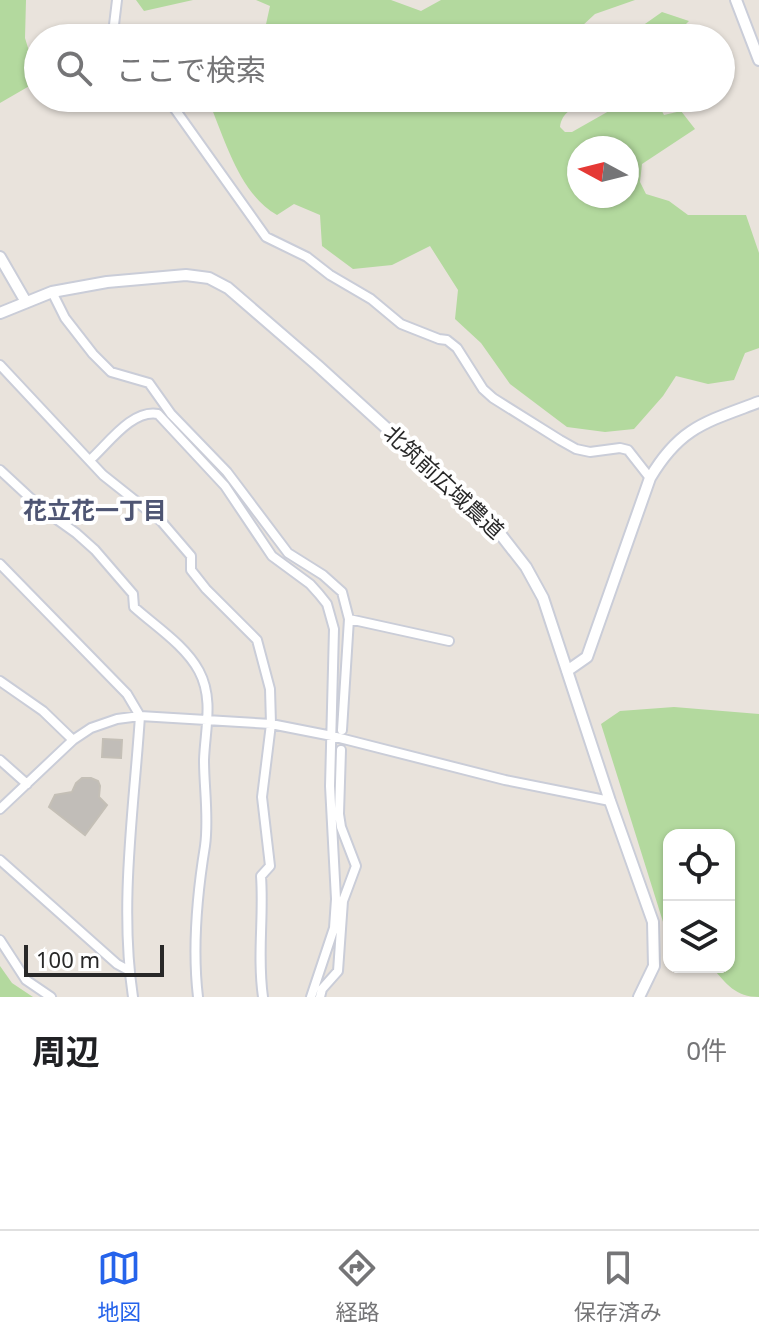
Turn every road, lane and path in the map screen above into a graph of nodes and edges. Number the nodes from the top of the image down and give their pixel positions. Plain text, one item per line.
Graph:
1 (117, 0) edge
2 (736, 0) edge
3 (114, 24) edge
4 (759, 60) edge
5 (177, 112) edge
6 (0, 257) edge
7 (52, 292) junction
8 (26, 302) junction
9 (0, 313) edge
10 (0, 365) edge
11 (759, 402) edge
12 (90, 460) junction
13 (0, 470) edge
14 (650, 478) junction
15 (0, 564) edge
16 (310, 567) junction
17 (304, 579) junction
18 (349, 619) junction
19 (449, 641) dead end
20 (567, 671) junction
21 (0, 681) edge
22 (140, 716) junction
23 (208, 721) junction
24 (271, 724) junction
25 (342, 730) dead end
26 (332, 736) junction
27 (73, 740) junction
28 (341, 750) dead end
29 (0, 760) edge
30 (27, 784) junction
31 (610, 801) junction
32 (0, 809) edge
33 (0, 860) edge
34 (0, 940) edge
35 (128, 970) junction
36 (51, 997) edge
37 (133, 997) edge
38 (198, 997) edge
39 (263, 997) edge
40 (311, 997) edge
41 (320, 997) edge
42 (639, 997) edge

1 - 3 street
2 - 4 street
5 - 14 street
6 - 8 street
7 - 8 street, 北筑前広域農道
7 - 16 street
7 - 20 street, 北筑前広域農道
8 - 9 street, 北筑前広域農道
10 - 12 street
11 - 14 street
12 - 17 street
12 - 24 street
13 - 23 street
14 - 20 street
15 - 22 street
16 - 17 street
16 - 18 street
17 - 26 street
18 - 19 street
18 - 25 street
20 - 31 street, 北筑前広域農道
21 - 27 street
22 - 23 street
22 - 27 street
22 - 35 street
23 - 24 street
23 - 38 street
24 - 26 street
24 - 39 street
26 - 31 street
26 - 40 street
27 - 30 street
28 - 41 street
29 - 30 street
30 - 32 street
31 - 42 street, 北筑前広域農道
33 - 35 street
34 - 36 street
35 - 37 street

